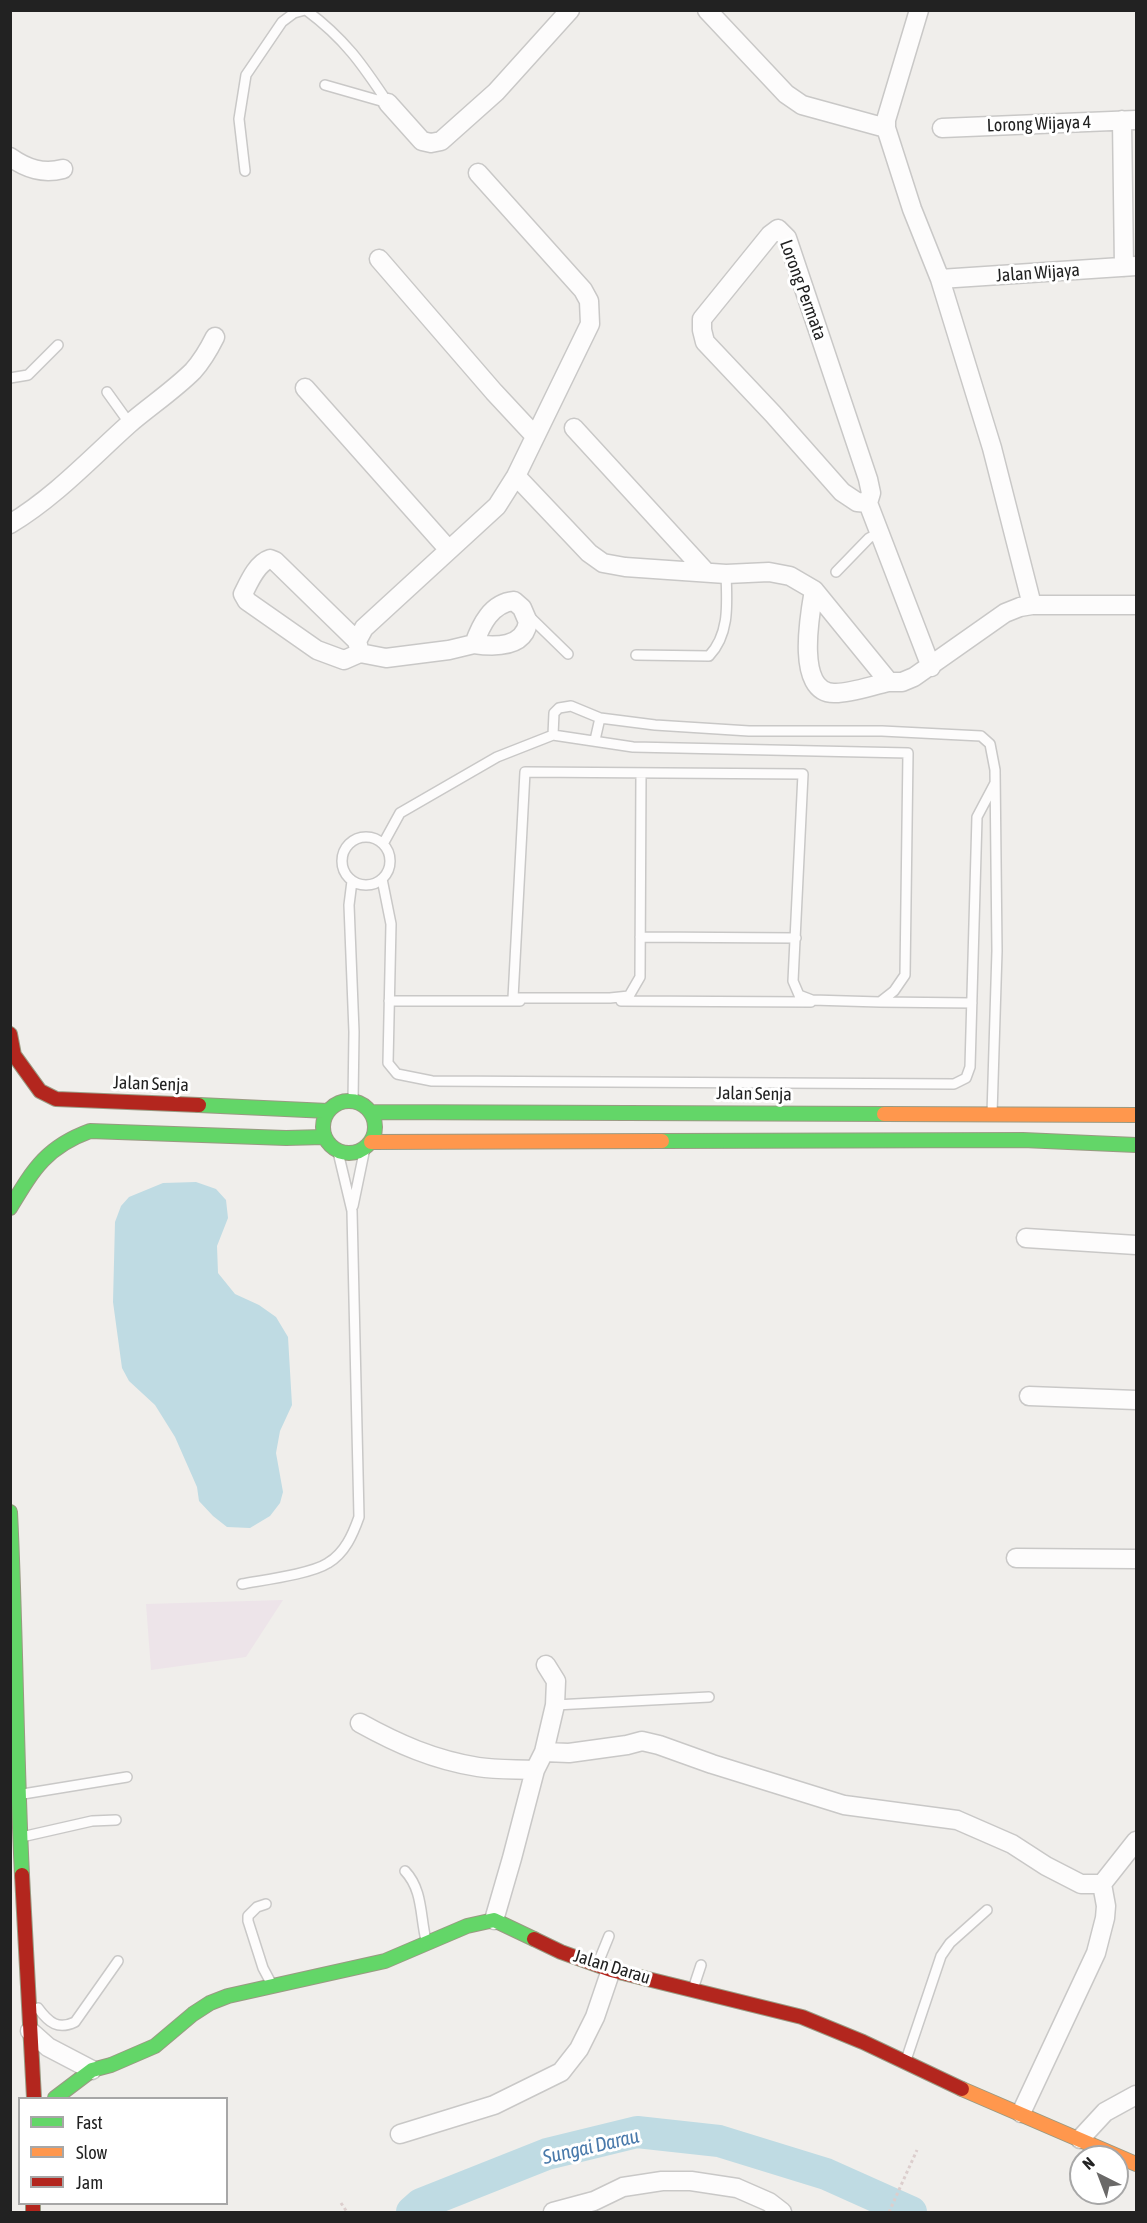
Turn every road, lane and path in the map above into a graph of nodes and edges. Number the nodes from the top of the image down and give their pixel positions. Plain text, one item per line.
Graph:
1 (305, 10) edge
2 (570, 10) edge
3 (706, 10) edge
4 (919, 10) edge
5 (324, 85) dead end
6 (388, 103) junction
7 (1129, 120) edge
8 (886, 128) junction
9 (942, 128) dead end
10 (10, 157) edge
11 (63, 169) dead end
12 (245, 171) dead end
13 (478, 172) dead end
14 (379, 259) dead end
15 (1130, 267) edge
16 (940, 279) junction
17 (216, 337) dead end
18 (58, 345) dead end
19 (10, 378) edge
20 (305, 388) dead end
21 (106, 392) dead end
22 (129, 424) junction
23 (574, 428) dead end
24 (535, 436) junction
25 (516, 476) junction
26 (868, 503) junction
27 (10, 524) edge
28 (881, 532) junction
29 (449, 550) junction
30 (706, 572) junction
31 (836, 572) dead end
32 (726, 574) junction
33 (814, 590) junction
34 (1032, 605) junction
35 (1137, 605) edge
36 (522, 609) junction
37 (474, 644) junction
38 (359, 647) junction
39 (568, 654) dead end
40 (636, 655) dead end
41 (931, 667) junction
42 (889, 682) junction
43 (600, 718) junction
44 (553, 735) junction
45 (595, 740) junction
46 (641, 773) junction
47 (995, 783) junction
48 (383, 843) junction
49 (382, 879) junction
50 (352, 882) junction
51 (640, 937) junction
52 (796, 938) junction
53 (389, 1001) junction
54 (972, 1003) junction
55 (10, 1034) edge
56 (353, 1101) junction
57 (328, 1111) junction
58 (370, 1112) junction
59 (992, 1115) junction
60 (1137, 1115) edge
61 (324, 1137) junction
62 (368, 1145) junction
63 (1137, 1145) edge
64 (338, 1152) junction
65 (10, 1208) edge
66 (352, 1211) junction
67 (1026, 1238) dead end
68 (1137, 1245) edge
69 (1029, 1396) dead end
70 (1137, 1400) edge
71 (10, 1512) edge
72 (1016, 1558) dead end
73 (1137, 1560) edge
74 (242, 1584) dead end
75 (546, 1665) dead end
76 (709, 1697) dead end
77 (555, 1705) junction
78 (360, 1723) dead end
79 (544, 1752) junction
80 (535, 1770) junction
81 (127, 1777) dead end
82 (18, 1795) junction
83 (116, 1820) dead end
84 (21, 1837) junction
85 (1137, 1841) edge
86 (405, 1870) dead end
87 (1102, 1884) junction
88 (266, 1904) dead end
89 (987, 1910) dead end
90 (494, 1920) junction
91 (609, 1936) dead end
92 (427, 1943) junction
93 (118, 1961) dead end
94 (701, 1965) dead end
95 (604, 1968) junction
96 (272, 1986) junction
97 (693, 1989) junction
98 (28, 1994) junction
99 (30, 2031) junction
100 (905, 2063) junction
101 (92, 2070) junction
102 (1137, 2095) edge
103 (34, 2097) edge
104 (56, 2097) edge
105 (1021, 2113) junction
106 (400, 2134) dead end
107 (1080, 2139) junction
108 (917, 2150) dead end
109 (1137, 2164) edge
110 (341, 2203) dead end
111 (347, 2212) edge
112 (553, 2212) edge
113 (782, 2212) edge
114 (889, 2212) edge

1 - 6 lane
1 - 12 lane
2 - 6 street
3 - 8 street
4 - 8 street
5 - 6 lane
7 - 9 street, Lorong Wijaya 4
7 - 15 street
8 - 16 street
10 - 11 street
13 - 24 street
14 - 24 street
15 - 16 street, Jalan Wijaya
16 - 34 street
17 - 22 street
18 - 19 lane
20 - 29 street
21 - 22 lane
22 - 27 street
23 - 30 street
24 - 25 street
25 - 29 street
25 - 30 street
26 - 26 street, Lorong Permata
26 - 28 street, Lorong Permata
28 - 31 lane
28 - 41 street, Lorong Permata
29 - 38 street
30 - 32 street
32 - 33 street
32 - 40 lane
33 - 42 street
33 - 42 street
34 - 35 street
34 - 41 street
36 - 37 street
36 - 37 street
36 - 39 lane
37 - 38 street
38 - 38 street
41 - 42 street
43 - 44 lane
43 - 45 lane
43 - 47 lane
44 - 45 lane
44 - 48 lane
45 - 52 lane
46 - 51 lane
46 - 51 lane
46 - 52 lane
47 - 54 lane
47 - 59 lane
48 - 49 lane
48 - 50 lane
49 - 50 lane
49 - 53 lane
50 - 56 lane
51 - 52 lane
53 - 54 lane
53 - 54 lane
55 - 57 main road, Jalan Senja
56 - 57 main road, Jalan Senja
56 - 58 main road
57 - 61 main road
58 - 59 main road, Jalan Senja
58 - 62 main road
59 - 60 main road, Jalan Senja
61 - 64 main road
61 - 65 main road
62 - 63 main road
62 - 64 main road
62 - 66 lane
64 - 66 lane
66 - 74 lane
67 - 68 street
69 - 70 street
71 - 82 main road
72 - 73 street
75 - 77 street
76 - 77 lane
77 - 79 street
78 - 80 street
79 - 80 street
79 - 87 street
80 - 90 street
81 - 82 lane
82 - 84 main road
83 - 84 lane
84 - 98 main road
85 - 87 street
86 - 92 lane
87 - 105 street
88 - 96 lane
89 - 100 lane
90 - 92 main road
90 - 95 main road, Jalan Darau
91 - 95 lane
92 - 96 main road
93 - 98 lane
94 - 97 lane
95 - 97 main road, Jalan Darau
95 - 106 street
96 - 101 main road
97 - 100 main road, Jalan Darau
98 - 99 main road
99 - 101 street
99 - 103 main road
100 - 105 main road, Jalan Darau
101 - 104 main road
102 - 107 street
105 - 107 main road, Jalan Darau
107 - 109 main road, Jalan Darau
108 - 114 path
110 - 111 path
112 - 113 street

